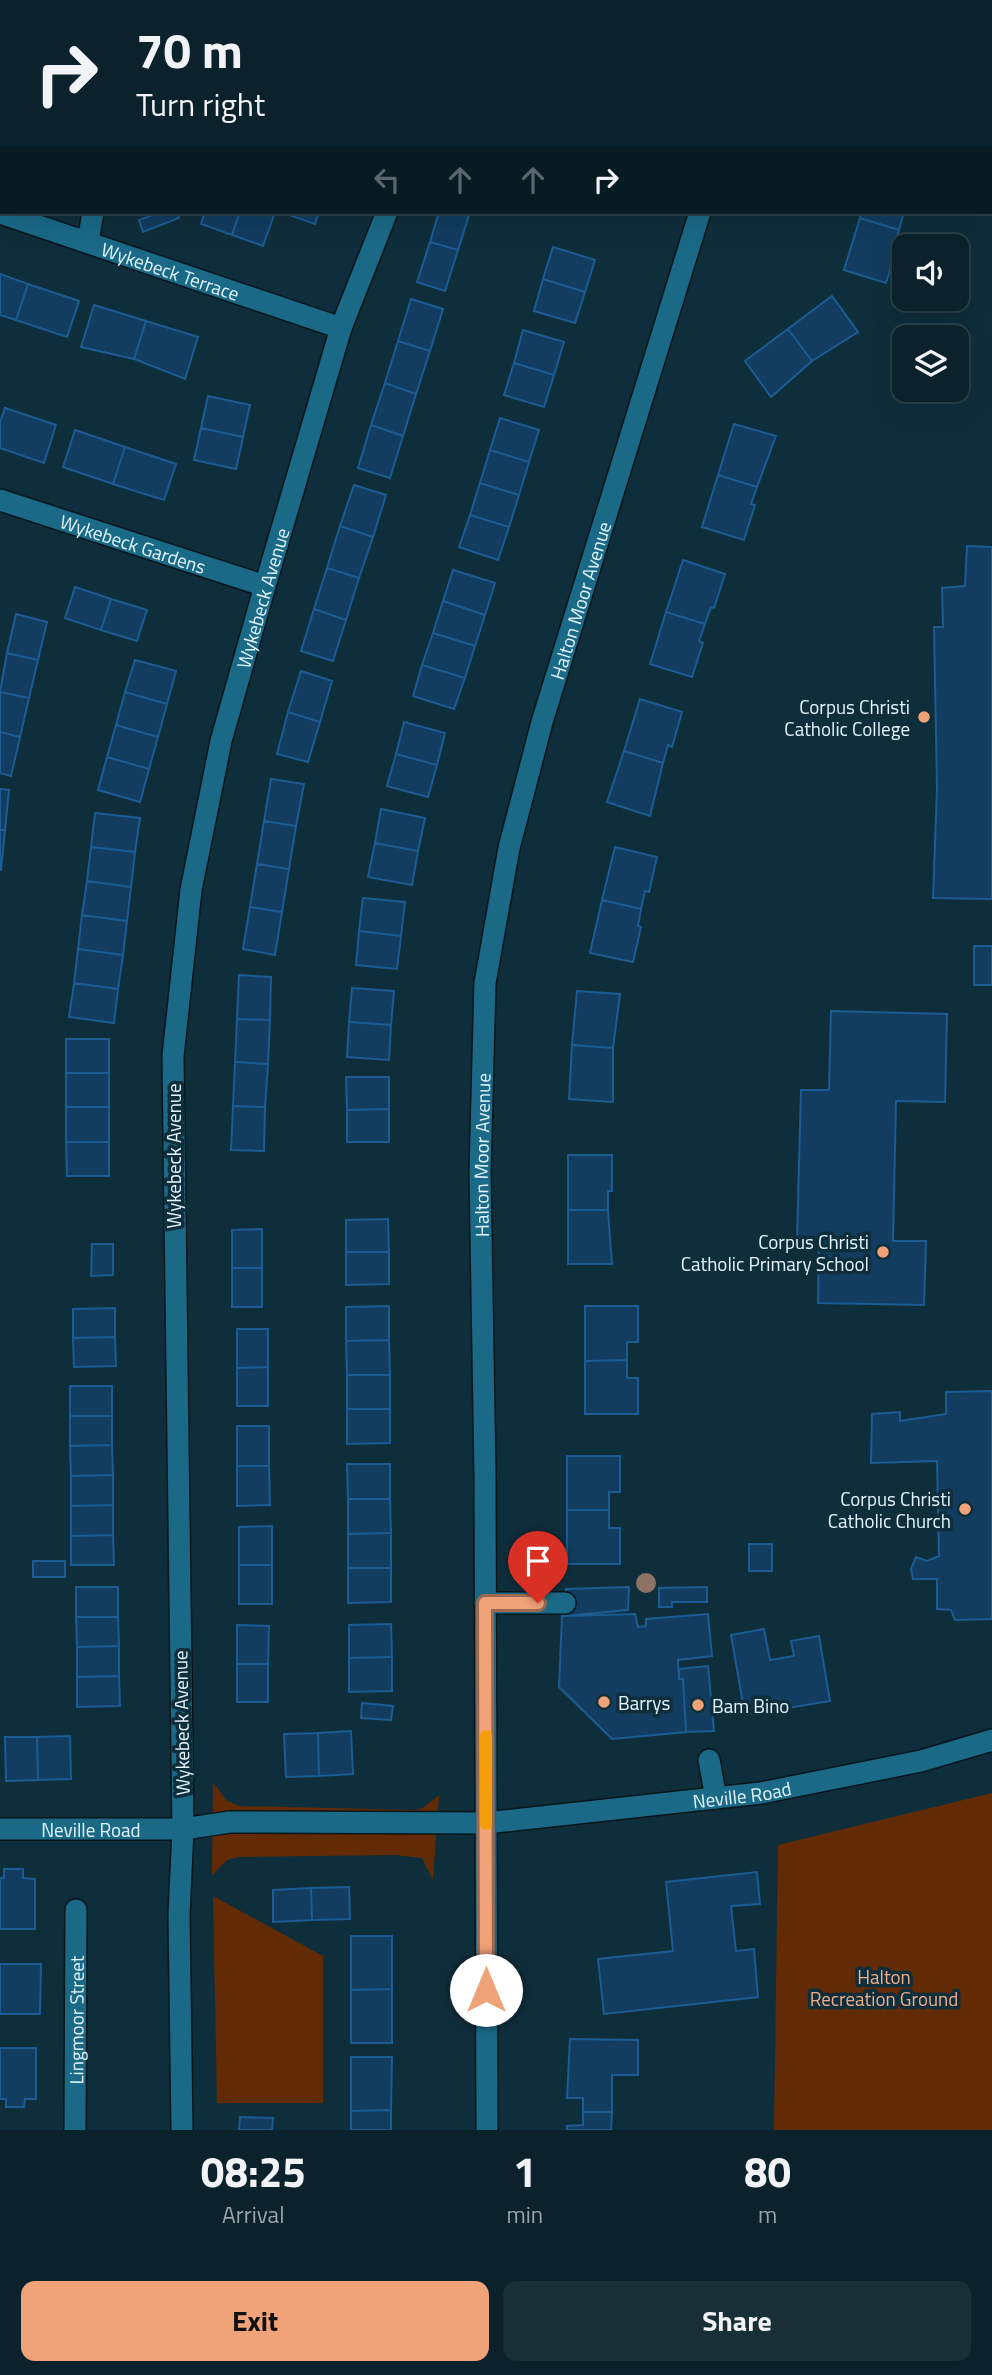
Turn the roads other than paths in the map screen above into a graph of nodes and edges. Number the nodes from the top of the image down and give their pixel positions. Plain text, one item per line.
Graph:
1 (3, 214) edge
2 (93, 214) edge
3 (386, 214) edge
4 (699, 214) edge
5 (88, 242) junction
6 (341, 328) junction
7 (0, 500) edge
8 (265, 586) junction
9 (485, 1603) junction
10 (565, 1603) dead end
11 (992, 1740) edge
12 (709, 1760) dead end
13 (716, 1798) junction
14 (486, 1823) junction
15 (0, 1829) edge
16 (183, 1829) junction
17 (76, 1910) dead end
18 (75, 2130) edge
19 (183, 2130) edge
20 (486, 2130) edge

1 - 5 street, Wykebeck Terrace
2 - 5 street
3 - 6 street, Wykebeck Avenue
4 - 9 street, Halton Moor Avenue
5 - 6 street, Wykebeck Terrace
6 - 8 street, Wykebeck Avenue
7 - 8 street, Wykebeck Gardens
8 - 16 street, Wykebeck Avenue
9 - 10 street
9 - 14 street, Halton Moor Avenue
11 - 13 street, Neville Road
12 - 13 street
13 - 14 street, Neville Road
14 - 16 street, Neville Road
14 - 20 street, Halton Moor Avenue
15 - 16 street, Neville Road
16 - 19 street, Wykebeck Avenue
17 - 18 street, Lingmoor Street

